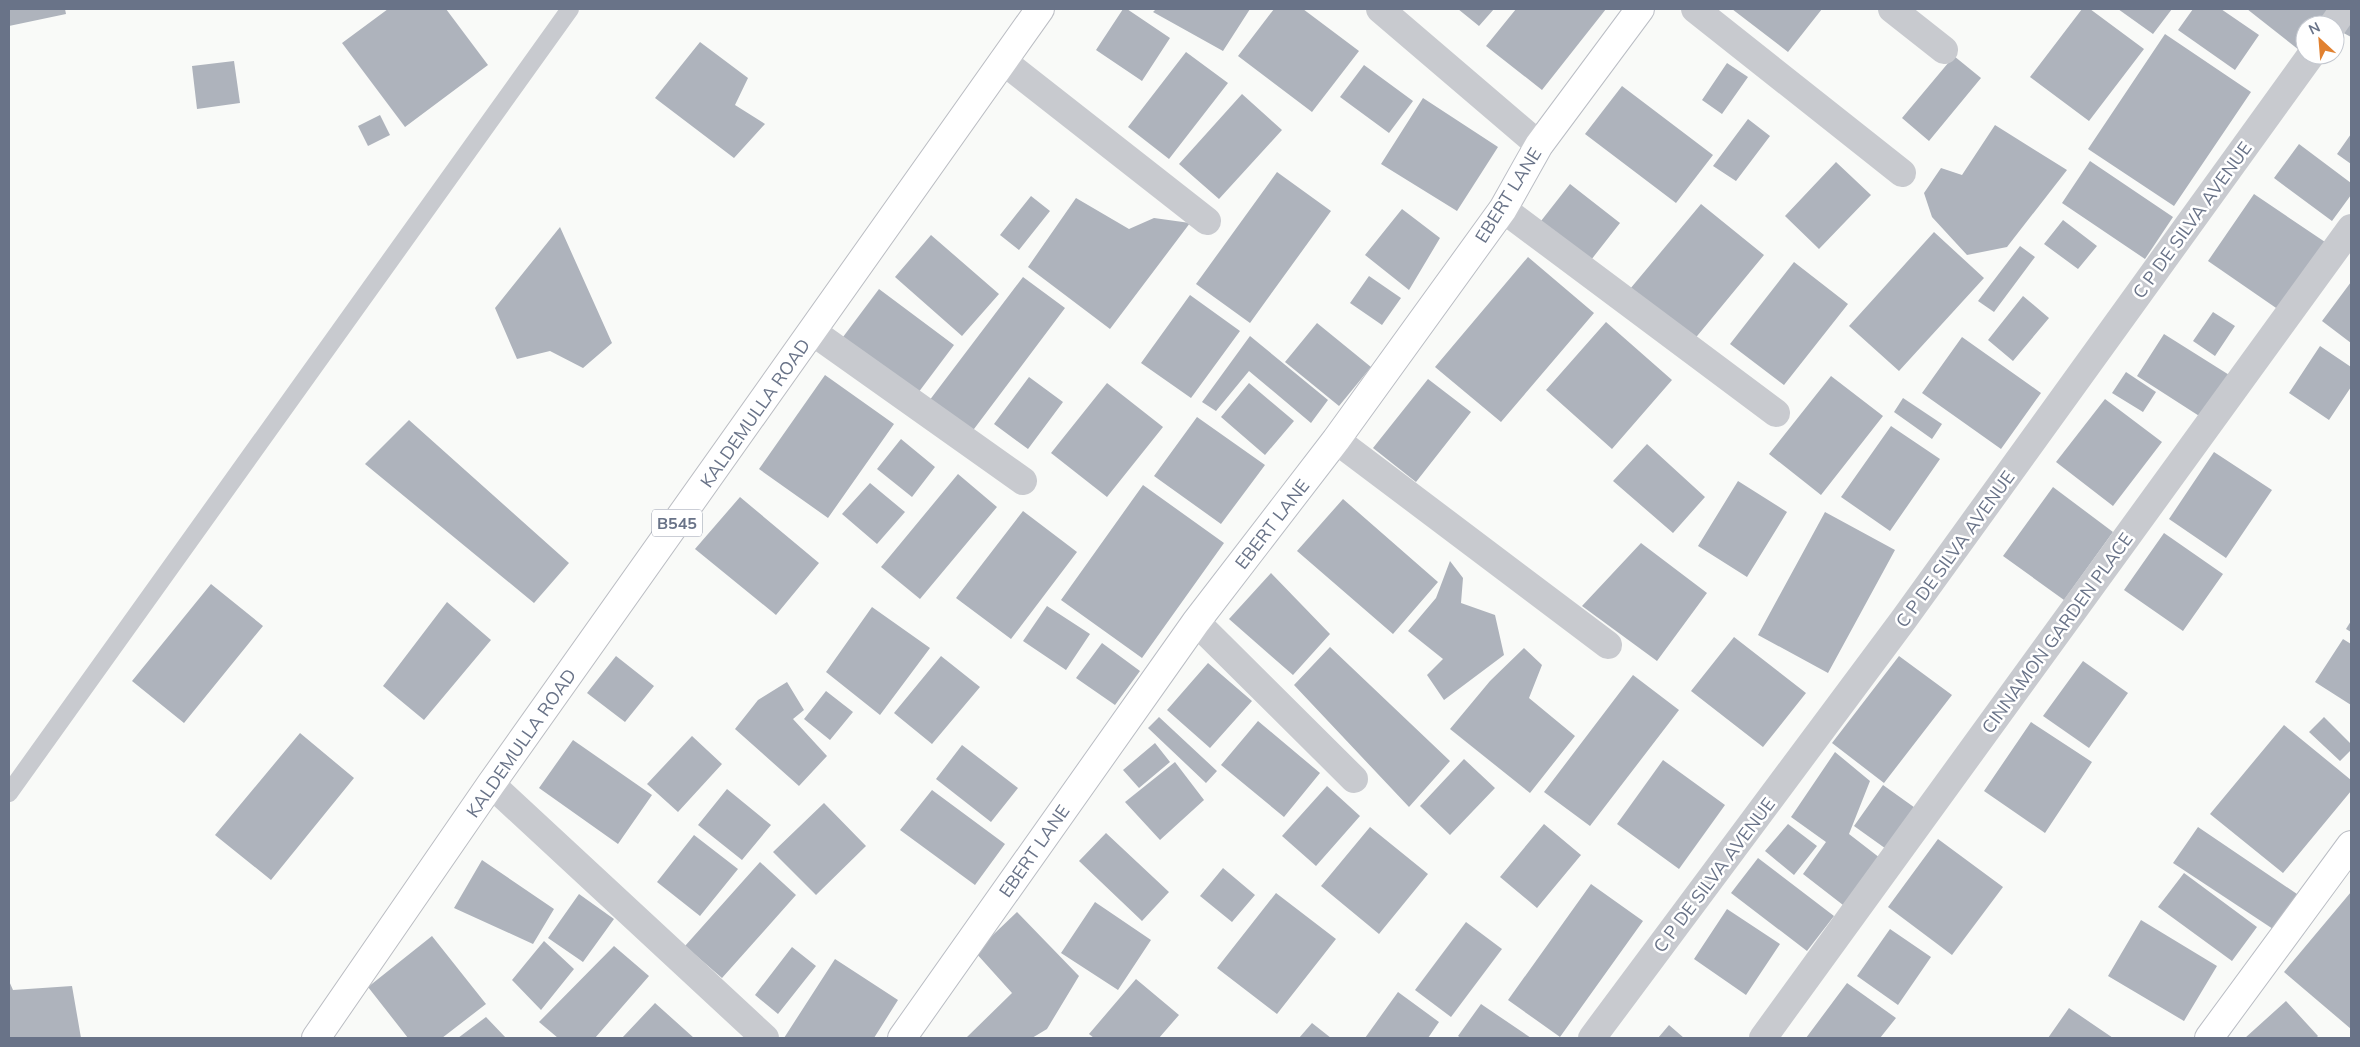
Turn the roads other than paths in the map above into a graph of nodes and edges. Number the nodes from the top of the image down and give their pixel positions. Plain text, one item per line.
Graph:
1 (570, 9) edge
2 (1040, 9) edge
3 (1380, 9) edge
4 (1640, 9) edge
5 (1694, 9) edge
6 (1892, 9) edge
7 (1944, 50) dead end
8 (1003, 61) junction
9 (2304, 65) edge
10 (1539, 145) junction
11 (1902, 173) dead end
12 (1503, 209) junction
13 (1207, 221) dead end
14 (2351, 228) edge
15 (813, 332) junction
16 (1776, 414) dead end
17 (1336, 440) junction
18 (1023, 481) dead end
19 (1196, 622) junction
20 (1608, 645) dead end
21 (1354, 779) dead end
22 (491, 784) junction
23 (9, 793) edge
24 (2351, 844) edge
25 (316, 1038) edge
26 (765, 1038) edge
27 (902, 1038) edge
28 (1592, 1038) edge
29 (1762, 1038) edge
30 (2209, 1038) edge

1 - 23 lane
2 - 8 street, KALDEMULLA ROAD / B545
3 - 10 street
4 - 10 street, EBERT LANE
5 - 11 street
6 - 7 street
8 - 13 street
8 - 15 street, KALDEMULLA ROAD / B545
9 - 28 street, C P DE SILVA AVENUE
10 - 12 street, EBERT LANE
12 - 16 street
12 - 17 street, EBERT LANE
14 - 29 street, CINNAMON GARDEN PLACE
15 - 18 street
15 - 22 street, KALDEMULLA ROAD / B545
17 - 19 street, EBERT LANE
17 - 20 street
19 - 21 street
19 - 27 street, EBERT LANE
22 - 25 street, KALDEMULLA ROAD / B545
22 - 26 street
24 - 30 street

